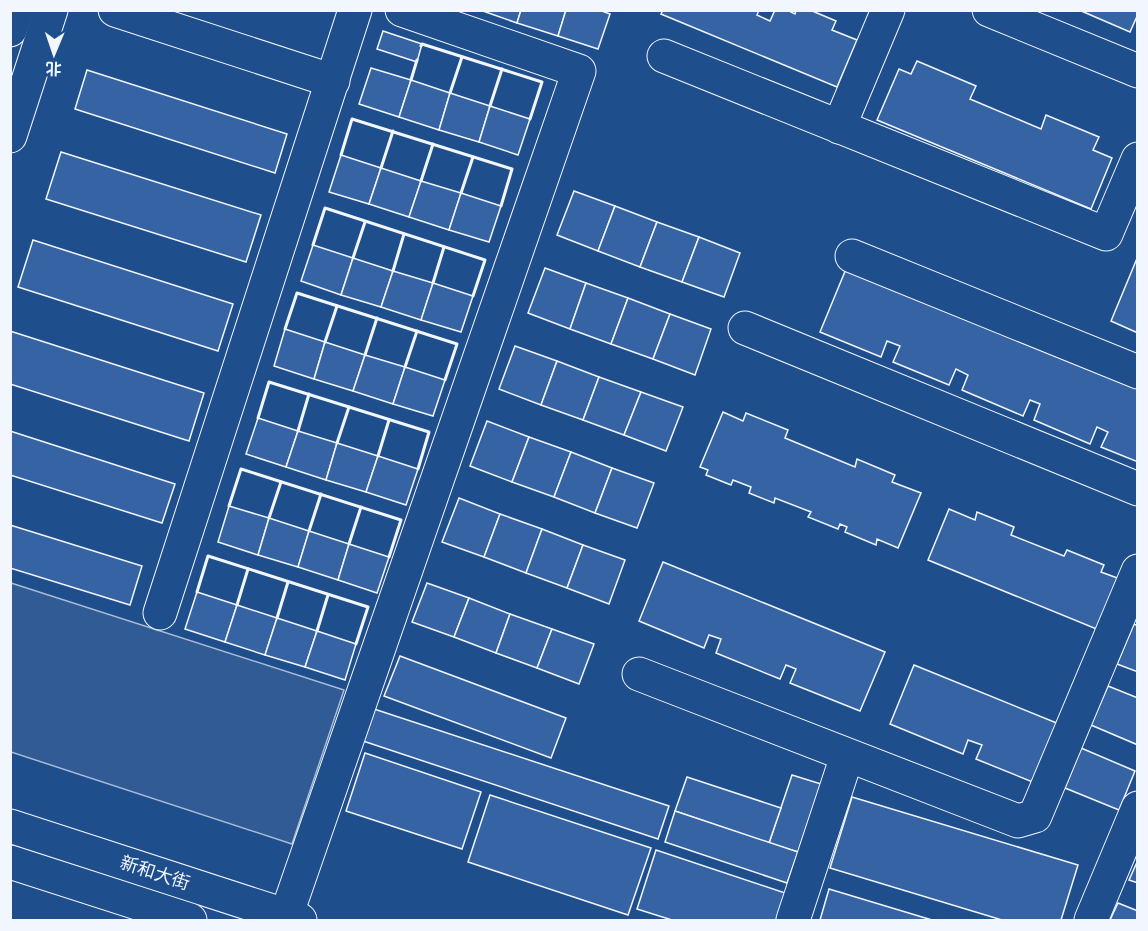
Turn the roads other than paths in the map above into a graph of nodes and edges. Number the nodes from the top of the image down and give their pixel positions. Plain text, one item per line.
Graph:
1 (17, 10) edge
2 (51, 10) edge
3 (115, 10) edge
4 (356, 10) edge
5 (402, 10) edge
6 (888, 10) edge
7 (989, 10) edge
8 (10, 30) edge
9 (664, 57) dead end
10 (1137, 69) edge
11 (333, 81) junction
12 (839, 127) junction
13 (10, 136) edge
14 (1137, 159) edge
15 (852, 256) dead end
16 (745, 328) dead end
17 (1137, 372) edge
18 (1137, 489) edge
19 (1137, 571) edge
20 (160, 613) dead end
21 (639, 674) dead end
22 (847, 756) junction
23 (1137, 808) edge
24 (10, 826) edge
25 (10, 862) edge
26 (293, 918) edge
27 (190, 921) edge
28 (793, 921) edge
29 (1091, 921) edge

1 - 8 street
2 - 13 street
3 - 11 street
4 - 11 street
5 - 26 street
6 - 12 street
7 - 10 street
9 - 12 street
11 - 20 street
12 - 14 street
15 - 17 street
16 - 18 street
19 - 22 street
21 - 22 street
22 - 28 street
23 - 29 street
24 - 26 street, 新和大街
25 - 27 street, 新和大街

